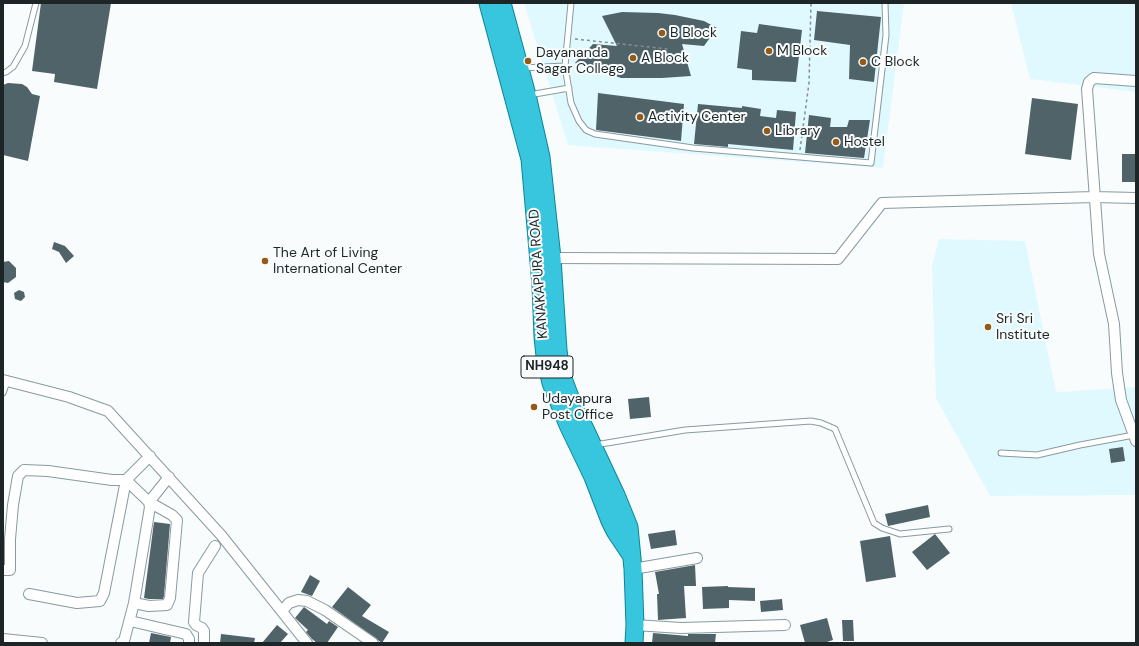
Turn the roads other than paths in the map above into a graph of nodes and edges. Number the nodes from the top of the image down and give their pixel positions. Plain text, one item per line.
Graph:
1 (36, 3) edge
2 (488, 3) edge
3 (502, 3) edge
4 (571, 3) edge
5 (885, 3) edge
6 (565, 66) junction
7 (520, 68) junction
8 (3, 73) edge
9 (1136, 80) edge
10 (569, 88) junction
11 (527, 95) junction
12 (1094, 197) junction
13 (1136, 198) edge
14 (546, 258) junction
15 (5, 381) edge
16 (3, 393) edge
17 (565, 400) junction
18 (1135, 438) edge
19 (592, 445) junction
20 (1001, 453) dead end
21 (150, 456) junction
22 (169, 477) junction
23 (126, 480) junction
24 (149, 502) junction
25 (949, 529) dead end
26 (215, 546) dead end
27 (697, 558) dead end
28 (633, 563) junction
29 (3, 570) edge
30 (29, 594) dead end
31 (134, 603) junction
32 (282, 611) junction
33 (130, 621) junction
34 (635, 625) junction
35 (785, 625) dead end
36 (3, 639) edge
37 (42, 643) edge
38 (121, 643) edge
39 (188, 643) edge
40 (204, 643) edge
41 (307, 643) edge
42 (373, 643) edge
43 (634, 643) edge

1 - 8 lane
2 - 14 highway, KANAKAPURA ROAD / NH948
3 - 7 highway, KANAKAPURA ROAD / NH948
4 - 6 lane
5 - 10 lane
6 - 7 lane
6 - 10 lane
7 - 11 highway, KANAKAPURA ROAD / NH948
9 - 12 street
10 - 11 lane
11 - 14 highway, KANAKAPURA ROAD / NH948
12 - 13 street
12 - 14 street
12 - 18 street
14 - 17 highway, KANAKAPURA ROAD / NH948
15 - 16 lane
15 - 21 street
17 - 19 highway, KANAKAPURA ROAD / NH948
17 - 28 highway, KANAKAPURA ROAD / NH948
18 - 20 lane
19 - 25 lane
19 - 28 highway, KANAKAPURA ROAD / NH948
21 - 22 street
21 - 23 street
22 - 24 street
22 - 32 street
23 - 24 street
23 - 29 street
23 - 30 street
24 - 31 street
24 - 31 street
26 - 40 street
27 - 28 street
28 - 34 highway, KANAKAPURA ROAD / NH948
31 - 33 street
32 - 41 street
32 - 42 street
33 - 38 street
33 - 39 street
34 - 35 street
34 - 43 highway, KANAKAPURA ROAD / NH948
36 - 37 street

